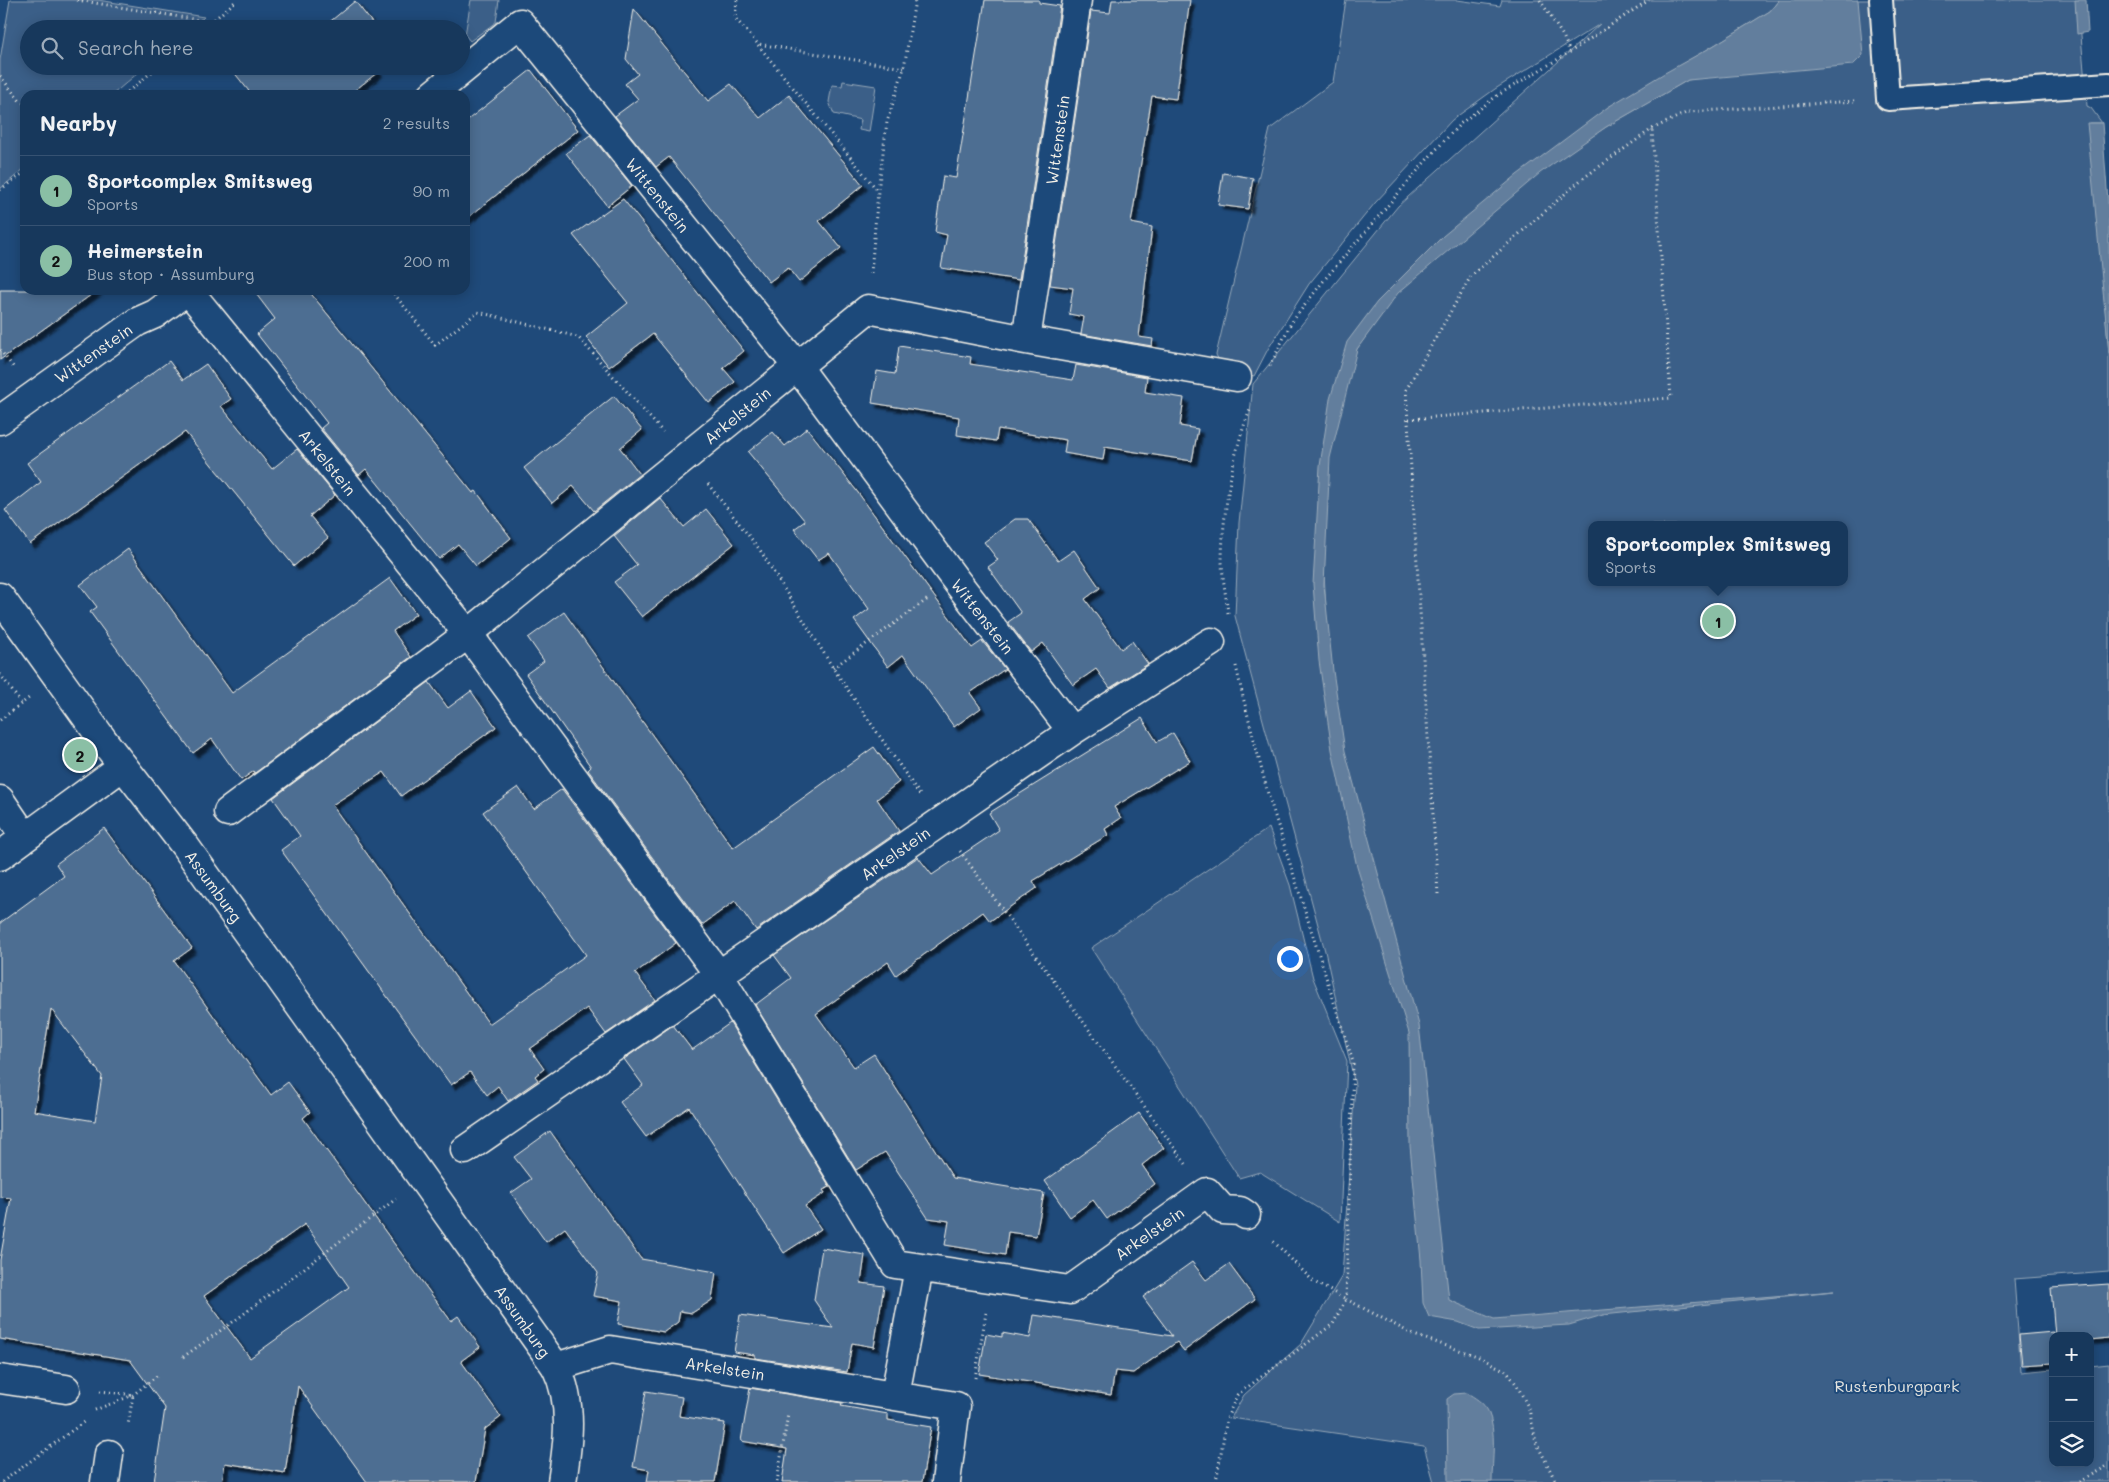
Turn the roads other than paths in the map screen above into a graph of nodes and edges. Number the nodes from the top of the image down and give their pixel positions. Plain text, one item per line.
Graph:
1 (1078, 0) edge
2 (1881, 0) edge
3 (520, 12) edge
4 (470, 59) edge
5 (453, 75) edge
6 (2109, 84) edge
7 (437, 90) edge
8 (181, 295) edge
9 (192, 295) edge
10 (1026, 340) junction
11 (796, 366) junction
12 (1237, 377) dead end
13 (0, 420) edge
14 (0, 597) edge
15 (468, 634) junction
16 (1211, 642) dead end
17 (1072, 731) junction
18 (123, 766) junction
19 (0, 800) edge
20 (228, 812) dead end
21 (25, 837) junction
22 (0, 856) edge
23 (719, 975) junction
24 (465, 1150) dead end
25 (1246, 1215) road end
26 (919, 1268) junction
27 (556, 1367) junction
28 (0, 1379) edge
29 (66, 1389) road end
30 (896, 1395) junction
31 (109, 1454) road end
32 (105, 1482) edge
33 (562, 1482) edge
34 (946, 1482) edge

1 - 10 street, Wittenstein
2 - 6 lane
3 - 4 street, Wittenstein
3 - 11 street, Wittenstein
5 - 7 street, Wittenstein
8 - 13 street, Wittenstein
9 - 15 street, Arkelstein
10 - 11 street
10 - 12 street
11 - 15 street, Arkelstein
11 - 17 street, Wittenstein
14 - 18 street, Assumburg
15 - 20 street, Arkelstein
15 - 23 street, Arkelstein
16 - 17 street
17 - 23 street, Arkelstein
18 - 21 street
18 - 27 street, Assumburg
19 - 21 street
21 - 22 street
23 - 24 street, Arkelstein
23 - 26 street, Arkelstein
25 - 26 street, Arkelstein
26 - 30 street
27 - 30 street, Arkelstein
27 - 33 street, Assumburg
28 - 29 street
30 - 34 street, Arkelstein
31 - 32 street

